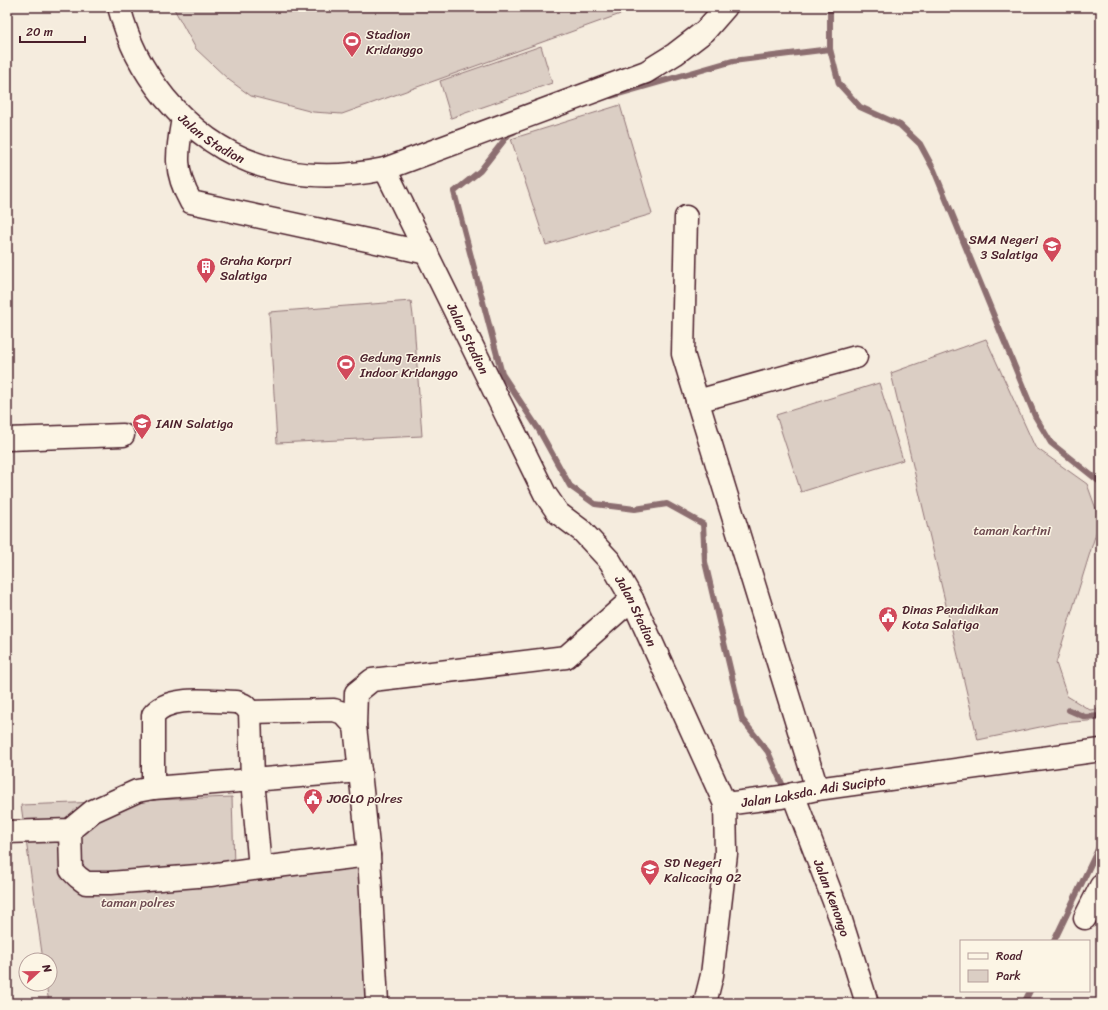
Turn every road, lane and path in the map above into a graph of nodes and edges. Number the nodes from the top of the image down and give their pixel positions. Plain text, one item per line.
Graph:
1 (119, 7) edge
2 (726, 7) edge
3 (183, 118) junction
4 (386, 169) junction
5 (686, 218) dead end
6 (427, 253) junction
7 (856, 357) dead end
8 (697, 401) junction
9 (123, 435) dead end
10 (7, 439) edge
11 (632, 599) junction
12 (250, 712) junction
13 (355, 726) junction
14 (1101, 750) edge
15 (360, 771) junction
16 (252, 780) junction
17 (153, 788) junction
18 (817, 789) junction
19 (789, 795) junction
20 (725, 804) junction
21 (70, 830) junction
22 (7, 832) edge
23 (370, 855) junction
24 (260, 868) junction
25 (1101, 886) edge
26 (1085, 918) dead end
27 (377, 1003) edge
28 (705, 1003) edge
29 (867, 1003) edge

1 - 3 street, Jalan Stadion
2 - 4 street
3 - 4 street, Jalan Stadion
3 - 6 street
4 - 6 street, Jalan Stadion
5 - 8 street
6 - 11 street, Jalan Stadion
7 - 8 street
8 - 18 street
9 - 10 street
11 - 13 street
11 - 20 street, Jalan Stadion
12 - 13 street
12 - 16 street
12 - 17 street
13 - 15 street
14 - 18 street, Jalan Laksda. Adi Sucipto
15 - 16 street
15 - 23 street
16 - 17 street
16 - 24 street
17 - 21 street
18 - 19 street, Jalan Laksda. Adi Sucipto
19 - 20 street, Jalan Laksda. Adi Sucipto
19 - 29 street, Jalan Kenongo
20 - 28 street, Jalan Laksda. Adi Sucipto
21 - 22 street
21 - 24 street
23 - 24 street
23 - 27 street
25 - 26 street

